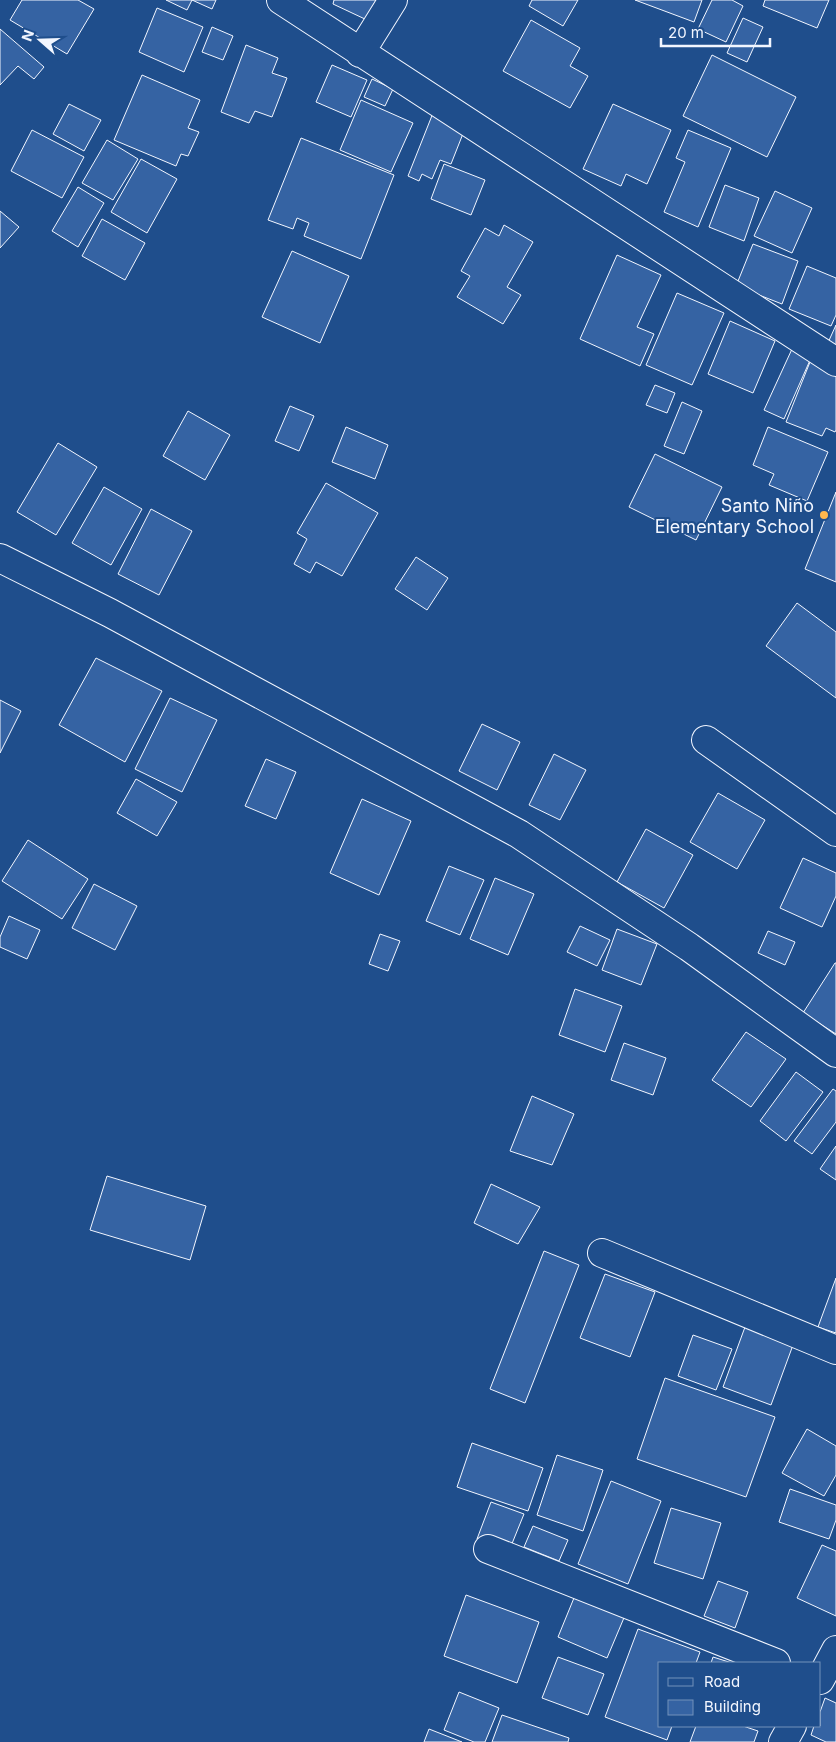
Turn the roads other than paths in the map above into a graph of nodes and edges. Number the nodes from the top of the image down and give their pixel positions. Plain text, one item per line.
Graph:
1 (281, 0) edge
2 (393, 0) edge
3 (360, 53) junction
4 (836, 362) edge
5 (0, 558) edge
6 (706, 740) dead end
7 (836, 832) edge
8 (836, 1053) edge
9 (602, 1253) dead end
10 (836, 1350) edge
11 (488, 1549) dead end
12 (836, 1650) edge
13 (773, 1662) edge
14 (821, 1678) edge
15 (791, 1727) edge
16 (783, 1742) edge

1 - 3 street
2 - 3 street
3 - 4 street
5 - 8 street
6 - 7 street
9 - 10 street
11 - 13 street
12 - 14 street
15 - 16 street

